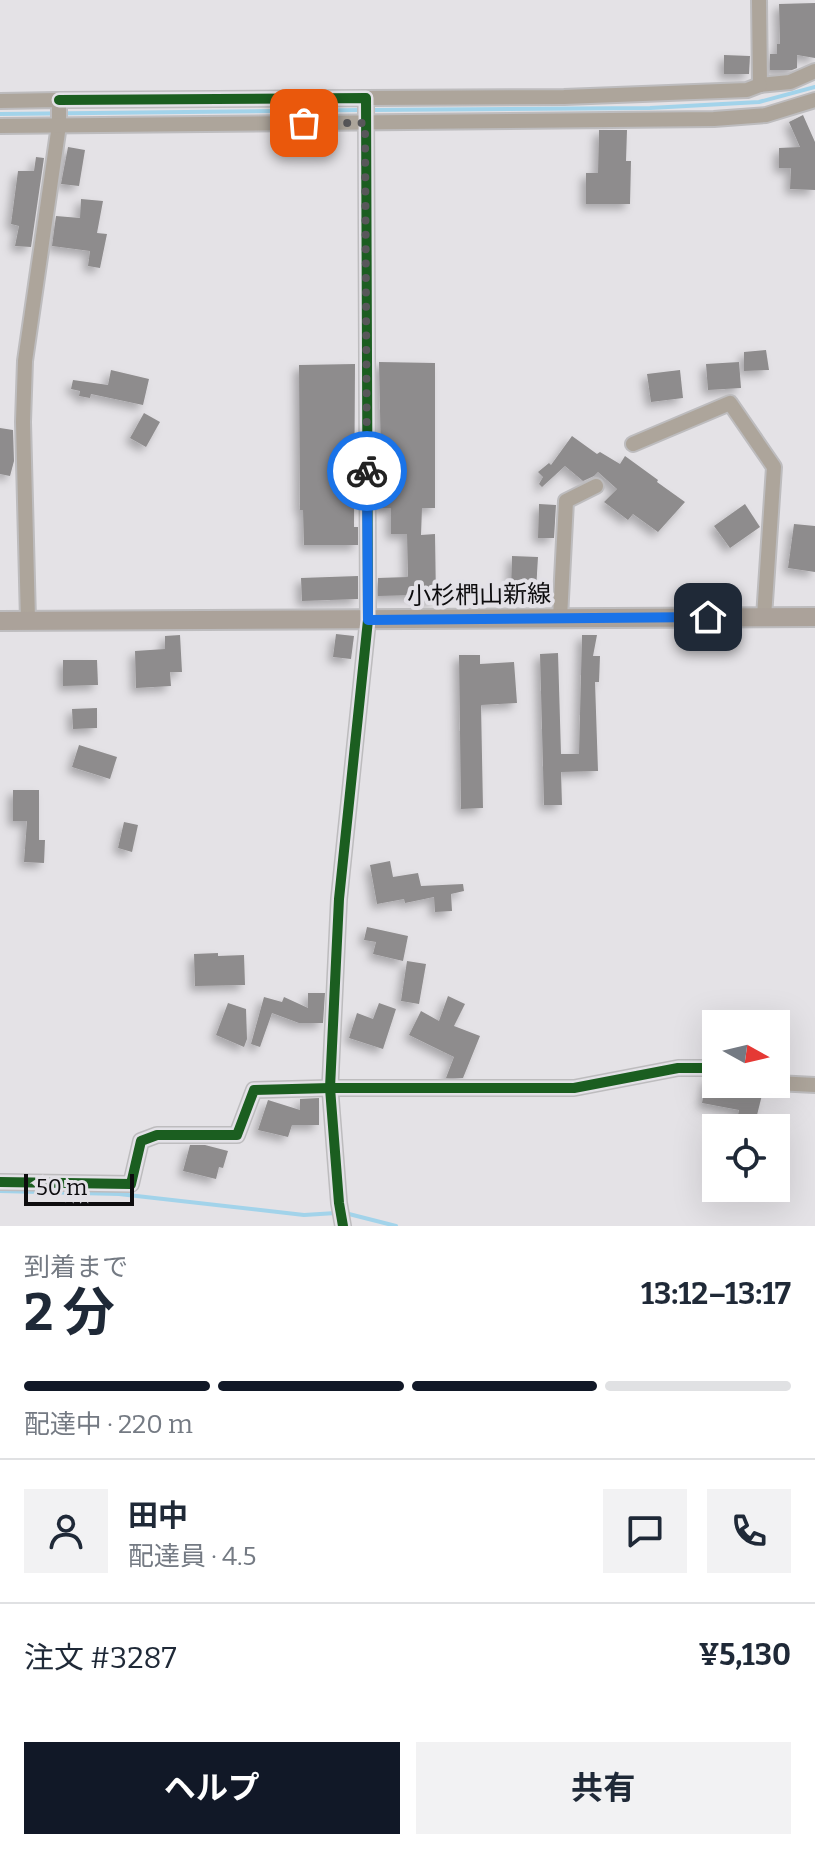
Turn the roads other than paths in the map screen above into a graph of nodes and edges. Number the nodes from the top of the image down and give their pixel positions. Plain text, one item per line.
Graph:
1 (759, 0) edge
2 (815, 71) edge
3 (760, 85) junction
4 (366, 98) junction
5 (59, 100) junction
6 (815, 100) edge
7 (0, 101) edge
8 (365, 123) junction
9 (59, 125) junction
10 (0, 126) edge
11 (633, 444) dead end
12 (596, 486) dead end
13 (764, 617) junction
14 (815, 617) edge
15 (560, 618) junction
16 (28, 620) junction
17 (368, 620) junction
18 (0, 621) edge
19 (702, 1068) edge
20 (790, 1084) edge
21 (815, 1085) edge
22 (330, 1088) junction
23 (0, 1182) edge
24 (343, 1226) edge

1 - 3 street
2 - 3 street
3 - 4 street
4 - 5 street
4 - 8 street
5 - 7 street
5 - 9 street
6 - 8 street
8 - 9 street
8 - 17 street
9 - 10 street
9 - 16 street
11 - 13 street
12 - 15 street
13 - 14 main road, 小杉椚山新線
13 - 15 main road, 小杉椚山新線
15 - 17 main road, 小杉椚山新線
16 - 17 main road, 小杉椚山新線
16 - 18 main road, 小杉椚山新線
17 - 22 street
19 - 22 street
20 - 21 street
22 - 23 street
22 - 24 street

